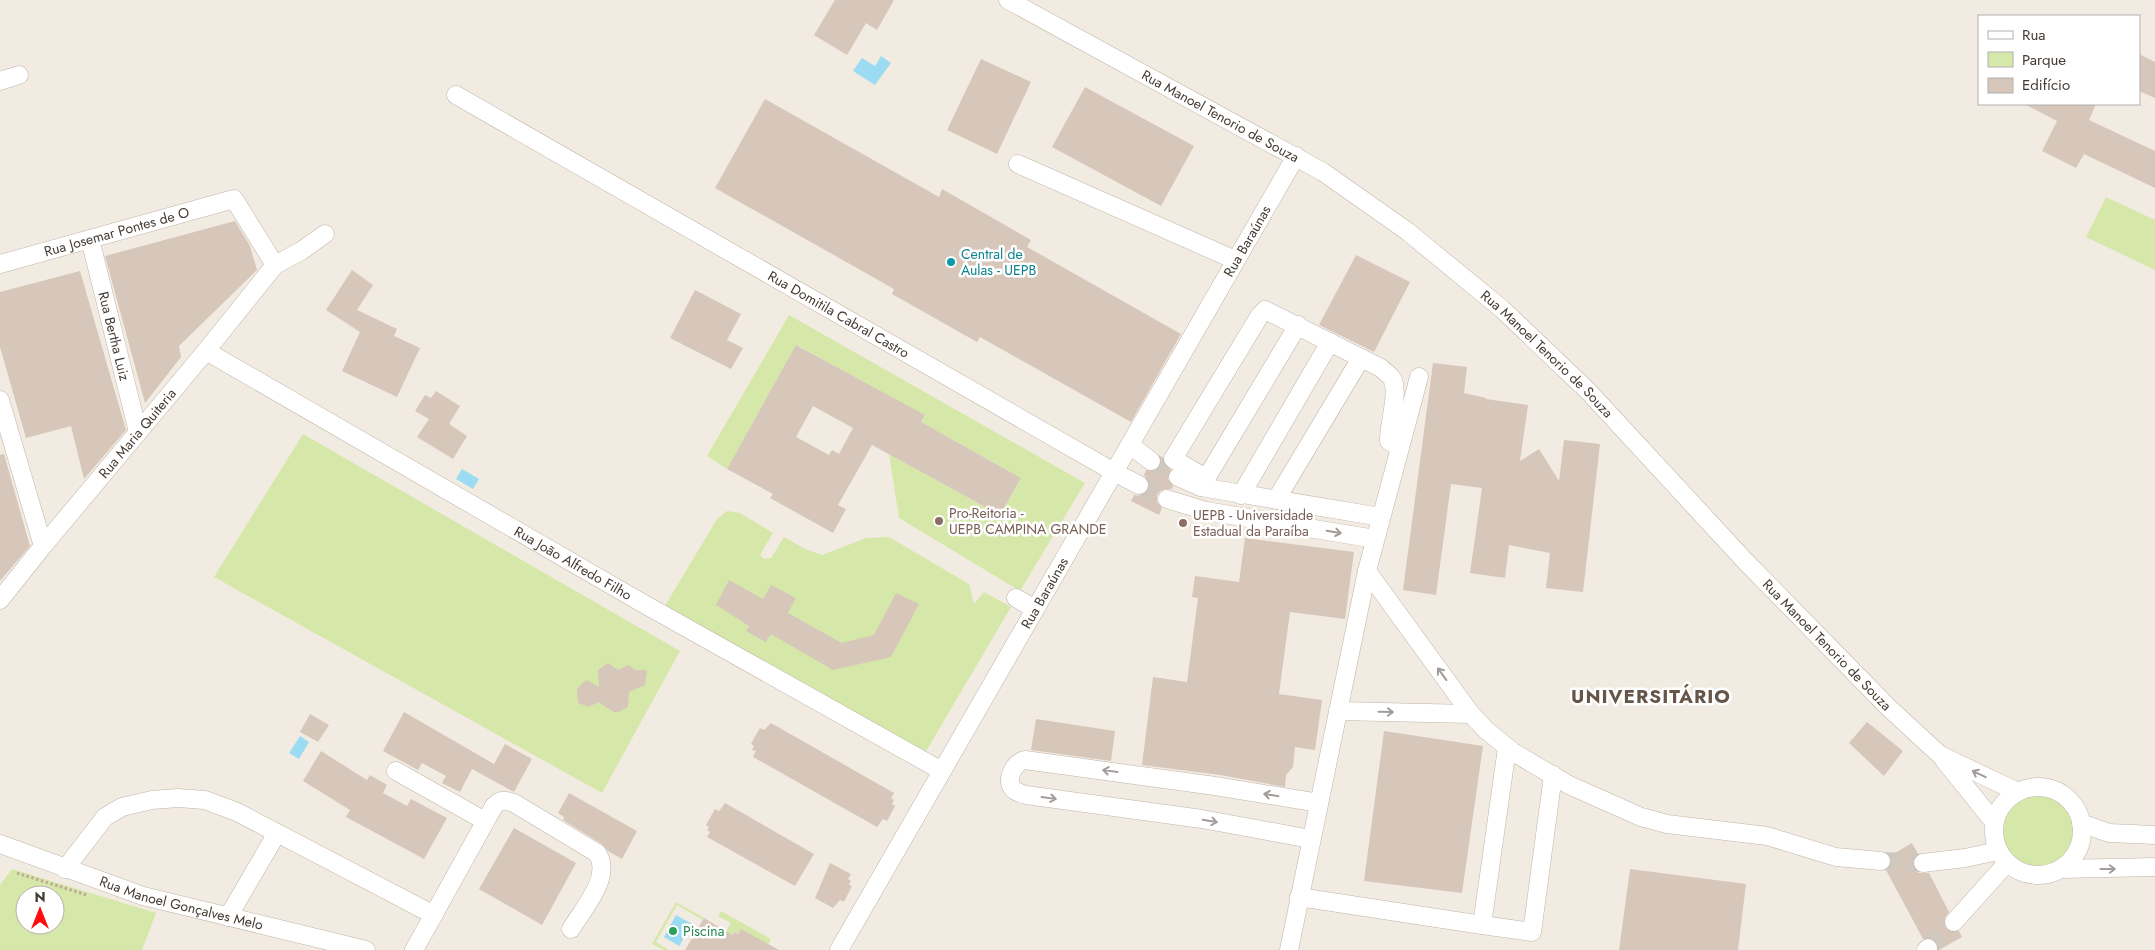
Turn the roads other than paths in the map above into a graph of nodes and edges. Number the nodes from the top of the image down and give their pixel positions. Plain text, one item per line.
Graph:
1 (1008, 0) edge
2 (19, 75) dead end
3 (0, 81) edge
4 (456, 95) dead end
5 (1296, 156) junction
6 (1018, 164) dead end
7 (325, 234) dead end
8 (90, 239) junction
9 (1235, 260) junction
10 (0, 264) edge
11 (275, 265) junction
12 (1298, 325) junction
13 (1330, 342) junction
14 (206, 351) junction
15 (1361, 358) junction
16 (1419, 377) dead end
17 (0, 400) edge
18 (138, 432) junction
19 (1130, 445) junction
20 (1400, 447) junction
21 (1151, 461) tunnel mouth
22 (1114, 472) junction
23 (1204, 483) junction
24 (1139, 485) tunnel mouth
25 (1240, 494) junction
26 (1276, 500) junction
27 (1381, 517) junction
28 (1375, 539) junction
29 (42, 546) junction
30 (1367, 571) junction
31 (1016, 598) dead end
32 (0, 600) edge
33 (1035, 609) junction
34 (1338, 711) junction
35 (1471, 714) junction
36 (1508, 748) junction
37 (1940, 755) junction
38 (396, 771) dead end
39 (942, 771) junction
40 (1553, 775) junction
41 (2018, 792) junction
42 (1319, 803) junction
43 (485, 822) junction
44 (1994, 822) junction
45 (2081, 822) junction
46 (277, 833) junction
47 (2155, 835) edge
48 (1311, 839) junction
49 (0, 844) edge
50 (2003, 857) junction
51 (1881, 861) tunnel mouth
52 (1923, 862) tunnel mouth
53 (2155, 867) edge
54 (65, 869) junction
55 (2061, 869) junction
56 (1299, 897) junction
57 (434, 915) junction
58 (228, 917) junction
59 (1954, 922) tunnel mouth
60 (1482, 925) junction
61 (571, 929) dead end
62 (366, 950) edge
63 (414, 950) edge
64 (839, 950) edge
65 (1289, 950) edge

1 - 5 street, Rua Manoel Tenorio de Souza
2 - 3 street
4 - 22 street, Rua Domitila Cabral Castro
5 - 9 street, Rua Baraúnas
5 - 37 street, Rua Manoel Tenorio de Souza
6 - 9 street
7 - 11 street
8 - 10 street, Rua Josemar Pontes de O
8 - 11 street, Rua Josemar Pontes de O
8 - 18 street, Rua Bertha Luiz
9 - 19 street, Rua Baraúnas
11 - 14 street, Rua Maria Quiteria
12 - 13 street
12 - 23 street
12 - 23 street
13 - 15 street
13 - 25 street
14 - 18 street, Rua Maria Quiteria
14 - 39 street, Rua João Alfredo Filho
15 - 20 street
15 - 26 street
16 - 20 street
17 - 29 street
18 - 29 street, Rua Maria Quiteria
19 - 21 street
19 - 22 street, Rua Baraúnas
20 - 27 street
22 - 24 street, Rua Domitila Cabral Castro
22 - 33 street, Rua Baraúnas
23 - 25 street
23 -> 28 street
25 - 26 street
26 - 27 street
27 - 28 street
28 - 30 street
29 - 32 street, Rua Maria Quiteria
30 - 34 street
35 -> 30 street
31 - 33 street
33 - 39 street, Rua Baraúnas
34 -> 35 street
34 - 42 street
35 - 36 street
36 - 40 street
36 - 60 street
41 -> 37 street, Rua Manoel Tenorio de Souza
37 - 44 street
38 - 43 street
39 - 64 street, Rua Baraúnas
40 - 51 street
40 - 60 street
41 - 44 street
41 - 45 street
42 - 48 street
42 -> 48 street
43 - 57 street
43 - 61 street
44 - 50 street
45 - 47 street
45 - 55 street
46 - 54 street
46 - 57 street
46 - 58 street
48 - 56 street
49 - 54 street, Rua Manoel Gonçalves Melo
50 - 52 street
50 - 55 street
50 - 59 street
55 -> 53 street
54 - 58 street, Rua Manoel Gonçalves Melo
56 - 60 street
56 - 65 street
57 - 63 street
58 - 62 street, Rua Manoel Gonçalves Melo

